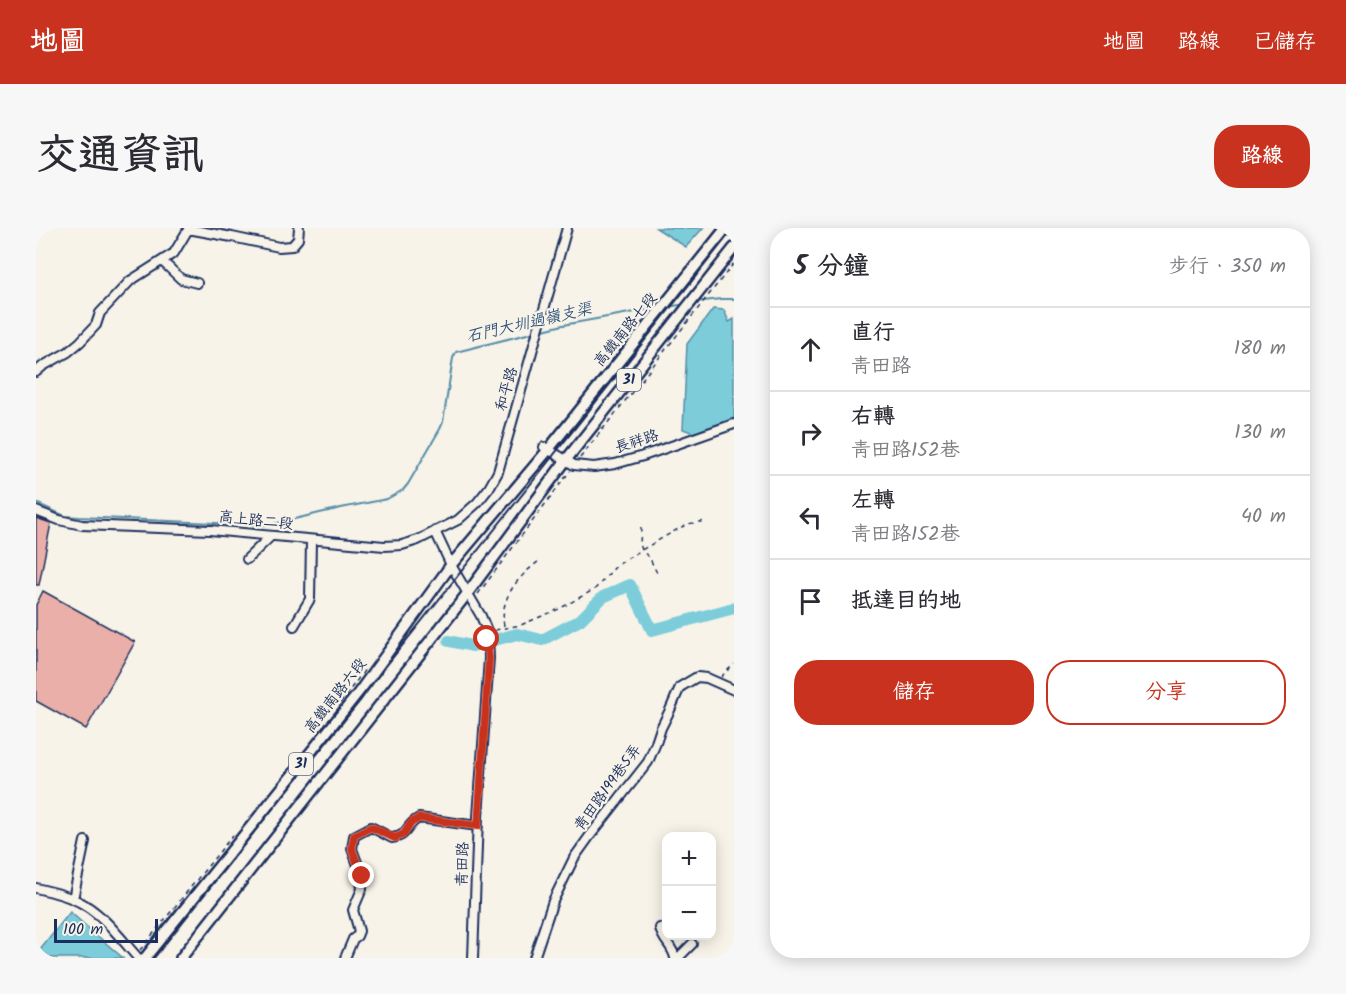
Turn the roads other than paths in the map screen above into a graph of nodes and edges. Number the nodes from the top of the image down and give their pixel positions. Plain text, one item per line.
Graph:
1 (299, 228) edge
2 (567, 228) edge
3 (726, 228) edge
4 (188, 229) edge
5 (734, 248) edge
6 (162, 261) junction
7 (196, 283) dead end
8 (36, 372) edge
9 (734, 424) edge
10 (546, 449) junction
11 (566, 460) junction
12 (36, 511) edge
13 (435, 531) junction
14 (271, 536) junction
15 (311, 540) junction
16 (247, 559) dead end
17 (451, 565) junction
18 (467, 594) junction
19 (294, 626) dead end
20 (734, 690) edge
21 (478, 826) junction
22 (85, 841) dead end
23 (36, 888) edge
24 (73, 899) junction
25 (660, 928) dead end
26 (692, 944) dead end
27 (138, 958) edge
28 (145, 958) edge
29 (181, 958) edge
30 (345, 958) edge
31 (473, 958) edge
32 (534, 958) edge
33 (677, 958) edge

1 - 4 street
2 - 13 street, 和平路
3 - 10 main road, 高鐵南路七段 / 31
4 - 6 street
5 - 11 main road, 31
6 - 7 street
6 - 8 street
9 - 11 street, 長祥路
10 - 11 street, 長祥路
10 - 17 main road, 高鐵南路六段 / 31
11 - 18 main road, 31
12 - 14 street, 高上路二段
13 - 15 street, 高上路二段
13 - 17 street
14 - 15 street, 高上路二段
14 - 16 street
15 - 19 street
17 - 18 street, 青田路
17 - 28 main road, 高鐵南路六段 / 31
18 - 21 street, 青田路
18 - 29 main road, 31
20 - 32 street, 青田路199巷5弄
21 - 30 street
21 - 31 street, 青田路
22 - 24 street
23 - 24 street
24 - 27 street
25 - 33 street
26 - 33 street

